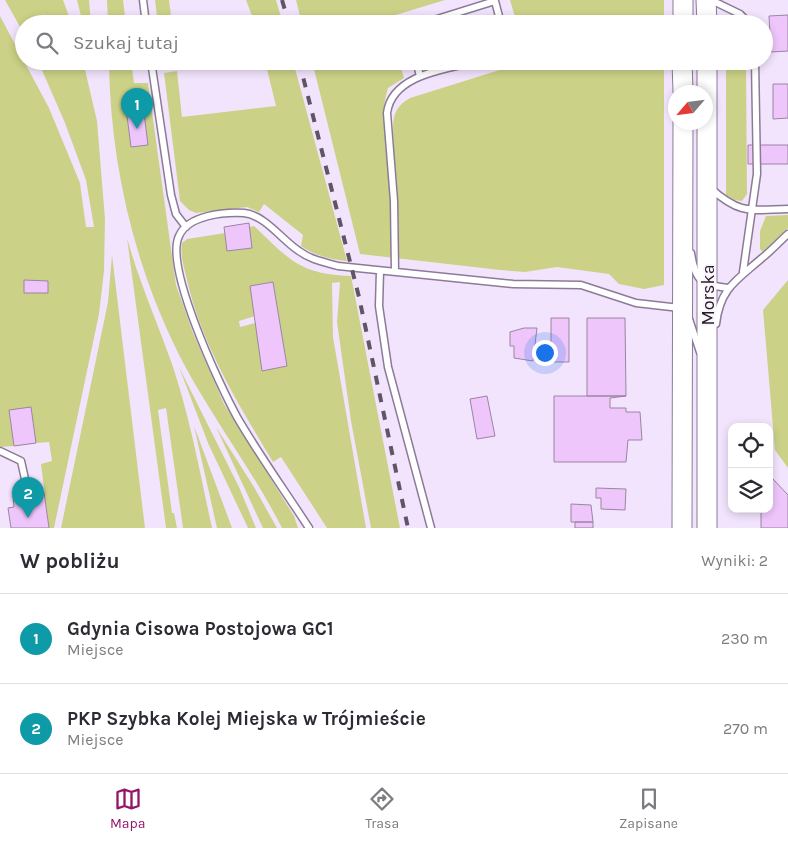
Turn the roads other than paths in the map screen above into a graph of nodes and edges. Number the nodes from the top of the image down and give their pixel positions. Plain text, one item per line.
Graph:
1 (142, 0) edge
2 (683, 0) edge
3 (706, 0) edge
4 (711, 0) edge
5 (144, 15) edge
6 (450, 15) edge
7 (499, 15) edge
8 (683, 15) edge
9 (707, 15) edge
10 (741, 15) edge
11 (152, 70) edge
12 (418, 70) edge
13 (443, 70) edge
14 (682, 70) edge
15 (707, 70) edge
16 (755, 70) edge
17 (420, 76) junction
18 (682, 85) edge
19 (683, 130) edge
20 (708, 186) junction
21 (788, 209) edge
22 (683, 210) junction
23 (752, 210) junction
24 (186, 227) junction
25 (788, 234) edge
26 (380, 270) junction
27 (395, 272) junction
28 (743, 272) junction
29 (708, 286) junction
30 (728, 288) junction
31 (683, 308) junction
32 (709, 382) junction
33 (0, 451) edge
34 (25, 479) dead end
35 (309, 528) edge
36 (431, 528) edge
37 (682, 528) edge
38 (707, 528) edge

1 - 5 lane
2 - 8 main road
3 - 9 main road
4 - 10 lane
6 - 7 lane
11 - 24 lane
12 - 17 lane
13 - 17 lane
14 - 18 main road
15 - 20 main road, Morska
16 - 23 lane
17 - 27 lane
19 - 22 main road, Morska
20 - 23 lane
20 - 29 main road, Morska
21 - 23 lane
22 - 29 lane
22 - 31 main road, Morska
23 - 28 lane
24 - 26 lane
24 - 35 lane
25 - 28 lane
26 - 27 lane
26 - 36 lane
27 - 31 lane
28 - 30 lane
29 - 30 lane
29 - 32 main road, Morska
30 - 32 lane
31 - 32 lane
31 - 37 main road, Morska
32 - 38 main road, Morska
33 - 34 lane

